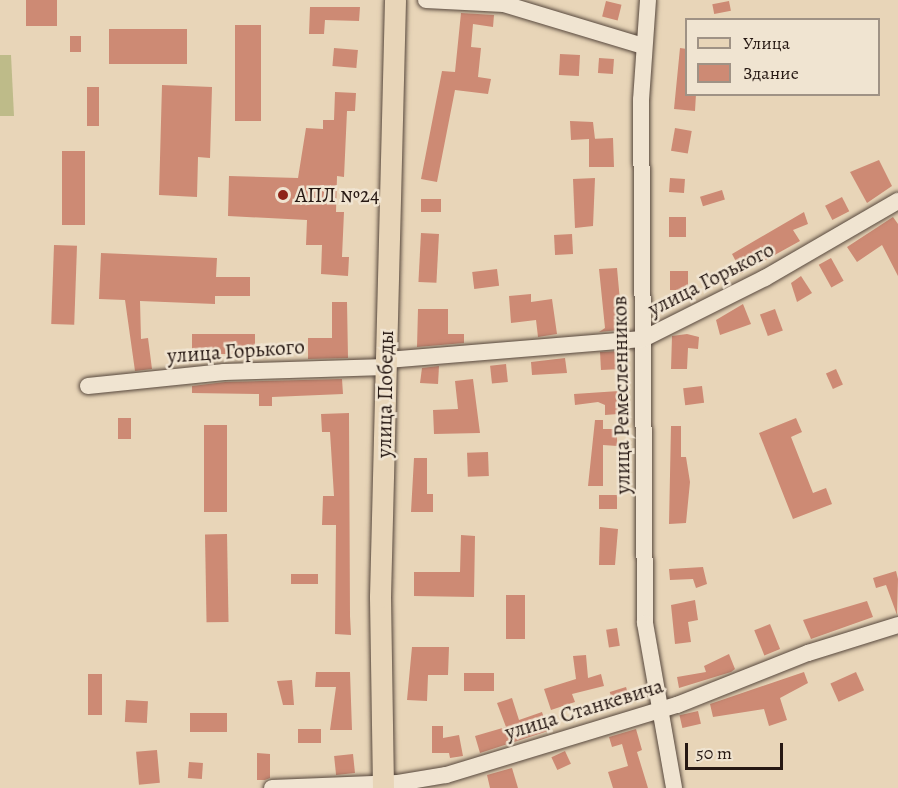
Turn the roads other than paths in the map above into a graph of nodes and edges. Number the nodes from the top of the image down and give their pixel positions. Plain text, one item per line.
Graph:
1 (395, 0) edge
2 (426, 0) edge
3 (648, 0) edge
4 (644, 46) junction
5 (898, 201) edge
6 (643, 339) junction
7 (386, 364) junction
8 (88, 386) dead end
9 (898, 625) edge
10 (657, 709) junction
11 (382, 785) edge
12 (272, 788) edge
13 (674, 788) edge

1 - 7 main road, улица Победы
2 - 4 street
3 - 4 street, улица Ремесленников
4 - 6 street, улица Ремесленников
5 - 6 street, улица Горького
6 - 7 street, улица Горького
6 - 10 street, улица Ремесленников
7 - 8 street, улица Горького
7 - 11 main road, улица Победы
9 - 10 street, улица Станкевича
10 - 11 street, улица Станкевича
10 - 13 street, улица Ремесленников
11 - 12 street, улица Станкевича

